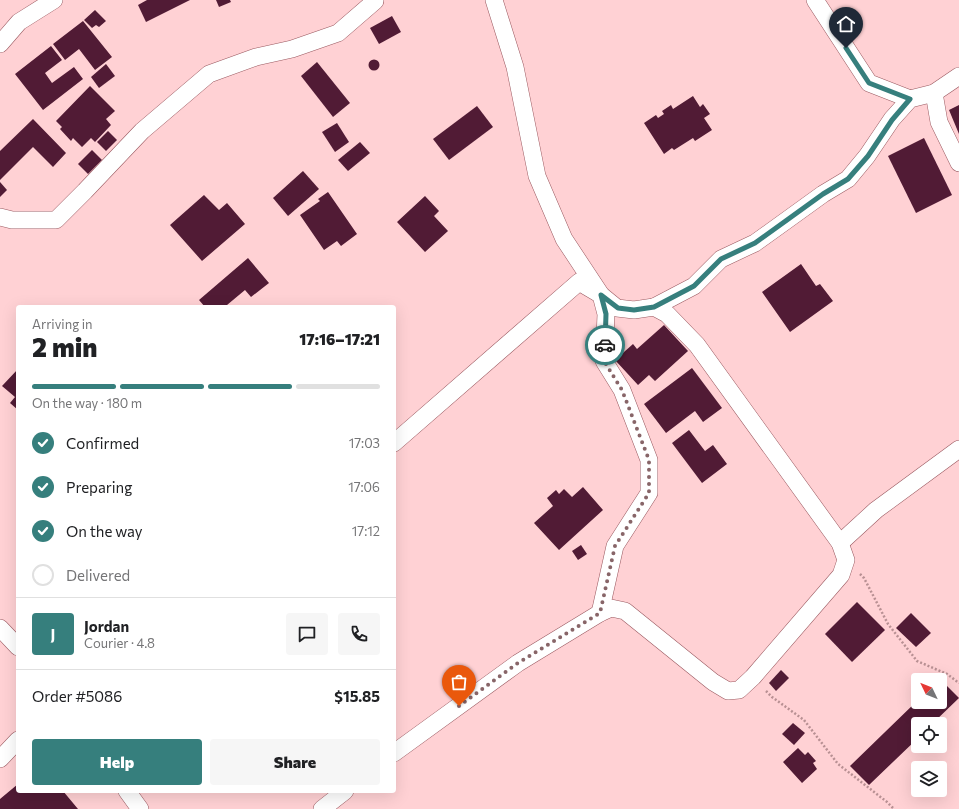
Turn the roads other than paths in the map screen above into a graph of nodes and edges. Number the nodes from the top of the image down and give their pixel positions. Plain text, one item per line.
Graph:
1 (54, 0) edge
2 (375, 0) edge
3 (494, 0) edge
4 (815, 0) edge
5 (0, 44) edge
6 (959, 76) edge
7 (934, 93) junction
8 (910, 99) junction
9 (959, 163) edge
10 (0, 216) edge
11 (601, 295) junction
12 (654, 307) junction
13 (396, 441) edge
14 (959, 449) edge
15 (840, 543) junction
16 (600, 613) junction
17 (0, 628) edge
18 (16, 644) edge
19 (16, 742) edge
20 (396, 752) edge
21 (0, 759) edge
22 (128, 793) edge
23 (342, 793) edge
24 (140, 809) edge
25 (322, 809) edge

1 - 5 street
2 - 10 street
3 - 11 street
4 - 8 street
6 - 7 street
7 - 8 street
7 - 9 street
8 - 12 street
11 - 12 street
11 - 13 street
11 - 16 street
12 - 15 street
14 - 15 street
15 - 16 street
16 - 20 street
17 - 18 street
19 - 21 street
22 - 24 street
23 - 25 street

